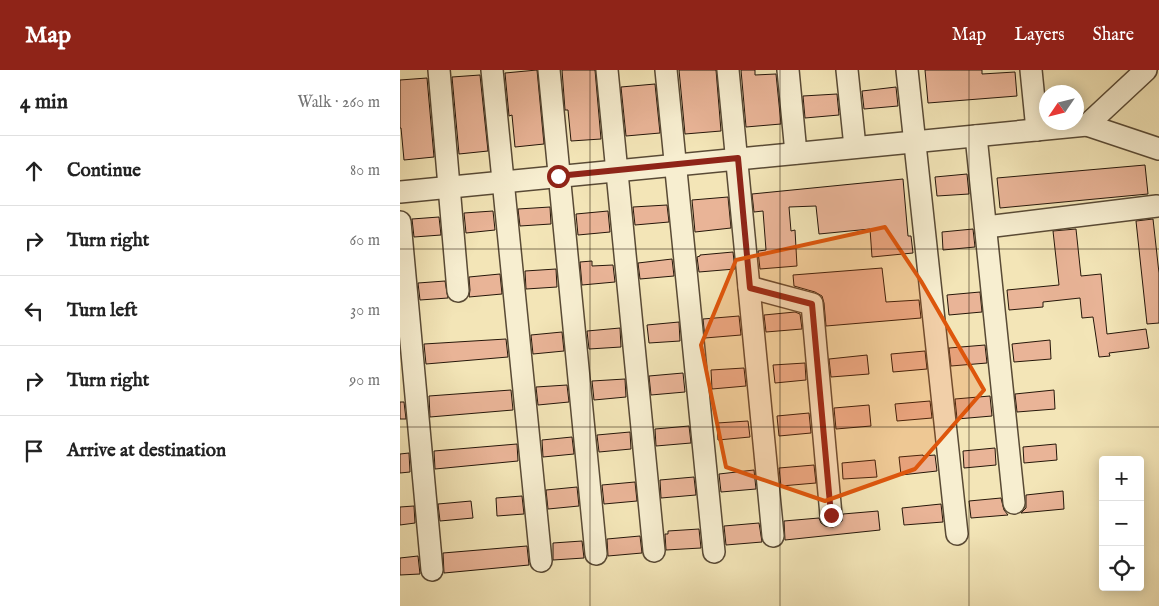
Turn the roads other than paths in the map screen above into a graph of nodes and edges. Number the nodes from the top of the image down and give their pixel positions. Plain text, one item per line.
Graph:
1 (439, 70) edge
2 (492, 70) edge
3 (549, 70) edge
4 (607, 70) edge
5 (666, 70) edge
6 (728, 70) edge
7 (788, 70) edge
8 (848, 70) edge
9 (907, 70) edge
10 (1031, 70) edge
11 (1146, 70) edge
12 (1087, 125) junction
13 (1037, 130) junction
14 (976, 136) junction
15 (914, 142) junction
16 (855, 147) junction
17 (1159, 149) edge
18 (796, 153) junction
19 (738, 158) junction
20 (676, 164) junction
21 (617, 170) junction
22 (558, 176) junction
23 (503, 181) junction
24 (450, 187) junction
25 (400, 192) edge
26 (1156, 206) dead end
27 (400, 222) edge
28 (986, 227) junction
29 (750, 288) junction
30 (458, 290) dead end
31 (1014, 503) dead end
32 (831, 515) dead end
33 (957, 534) dead end
34 (773, 536) dead end
35 (654, 551) dead end
36 (714, 552) dead end
37 (596, 554) dead end
38 (541, 561) dead end
39 (432, 570) dead end

1 - 24 street
2 - 23 street
3 - 22 street
4 - 21 street
5 - 20 street
6 - 19 street
7 - 18 street
8 - 16 street
9 - 15 street
10 - 13 street
11 - 12 street
12 - 13 street
12 - 17 street
13 - 14 street
14 - 15 street
14 - 28 street
15 - 16 street
15 - 33 street
16 - 18 street
18 - 19 street
19 - 20 street
19 - 29 street
20 - 21 street
20 - 36 street
21 - 22 street
21 - 35 street
22 - 23 street
22 - 37 street
23 - 24 street
23 - 38 street
24 - 25 street
24 - 30 street
26 - 28 street
27 - 39 street
28 - 31 street
29 - 32 street
29 - 34 street

